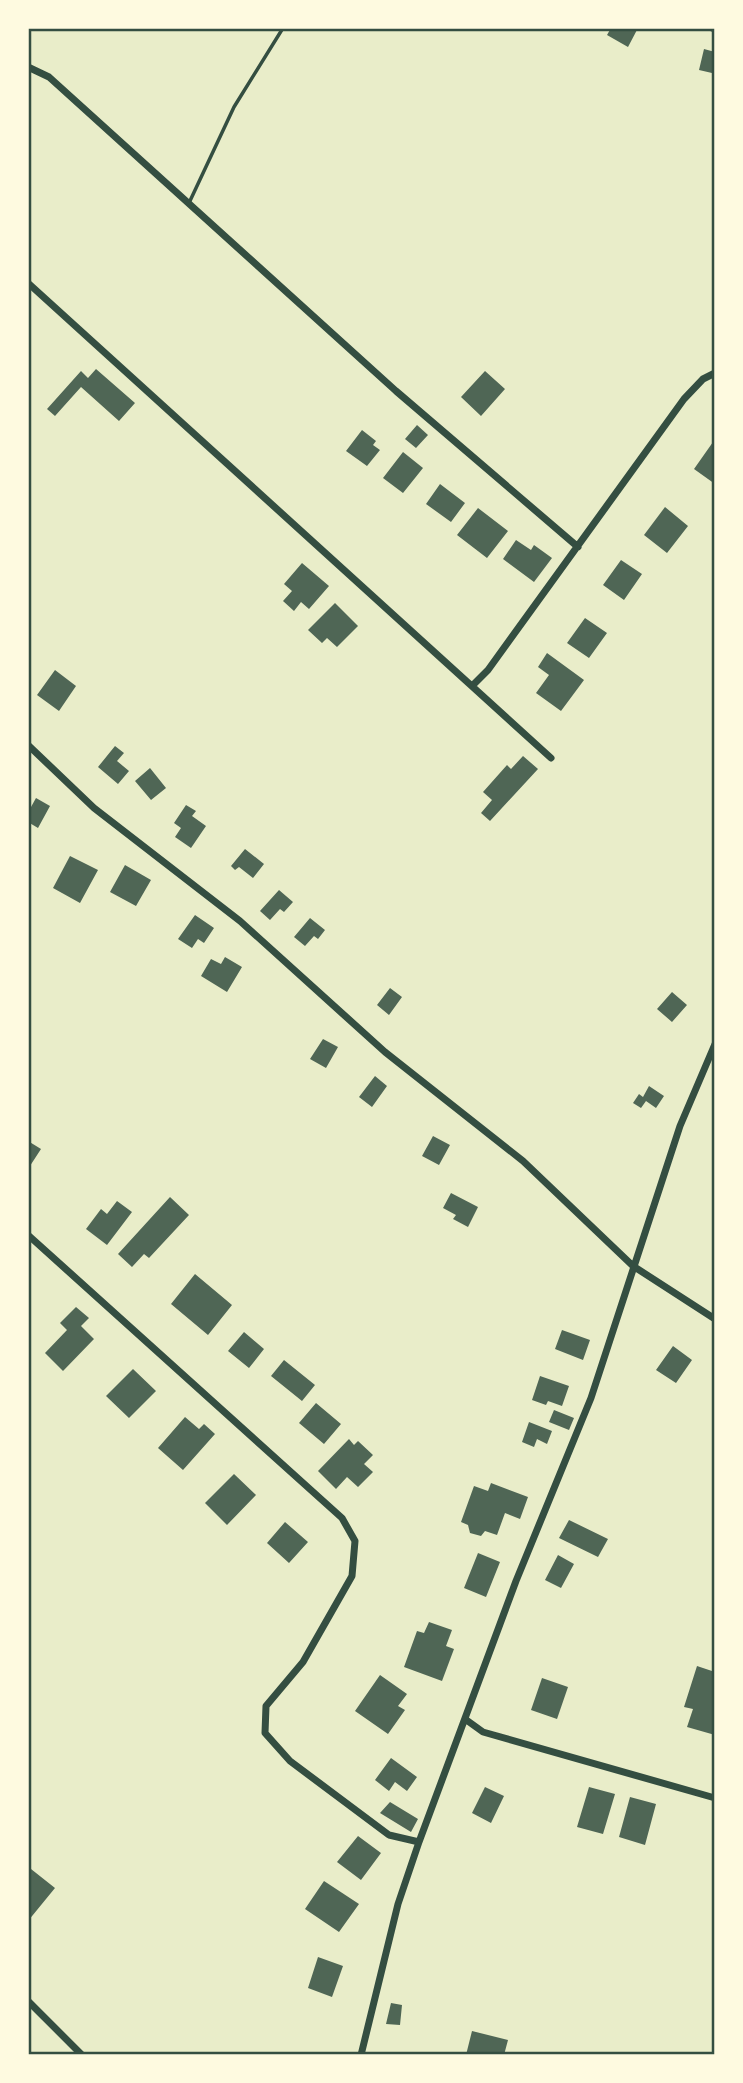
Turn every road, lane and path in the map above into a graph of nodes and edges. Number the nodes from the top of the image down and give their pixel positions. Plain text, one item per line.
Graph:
1 (283, 28) edge
2 (28, 67) edge
3 (188, 205) junction
4 (28, 283) edge
5 (715, 373) edge
6 (578, 547) junction
7 (473, 685) junction
8 (28, 745) edge
9 (551, 758) dead end
10 (715, 1044) edge
11 (28, 1235) edge
12 (634, 1266) junction
13 (715, 1319) edge
14 (465, 1719) junction
15 (715, 1798) edge
16 (419, 1842) junction
17 (28, 2001) edge
18 (363, 2054) edge
19 (82, 2055) edge

1 - 3 lane
2 - 3 street
3 - 6 street
4 - 7 street
5 - 6 street
6 - 7 street
7 - 9 street
8 - 12 street
10 - 12 street
11 - 16 street
12 - 13 street
12 - 14 street
14 - 15 street
14 - 16 street
16 - 18 street
17 - 19 street

